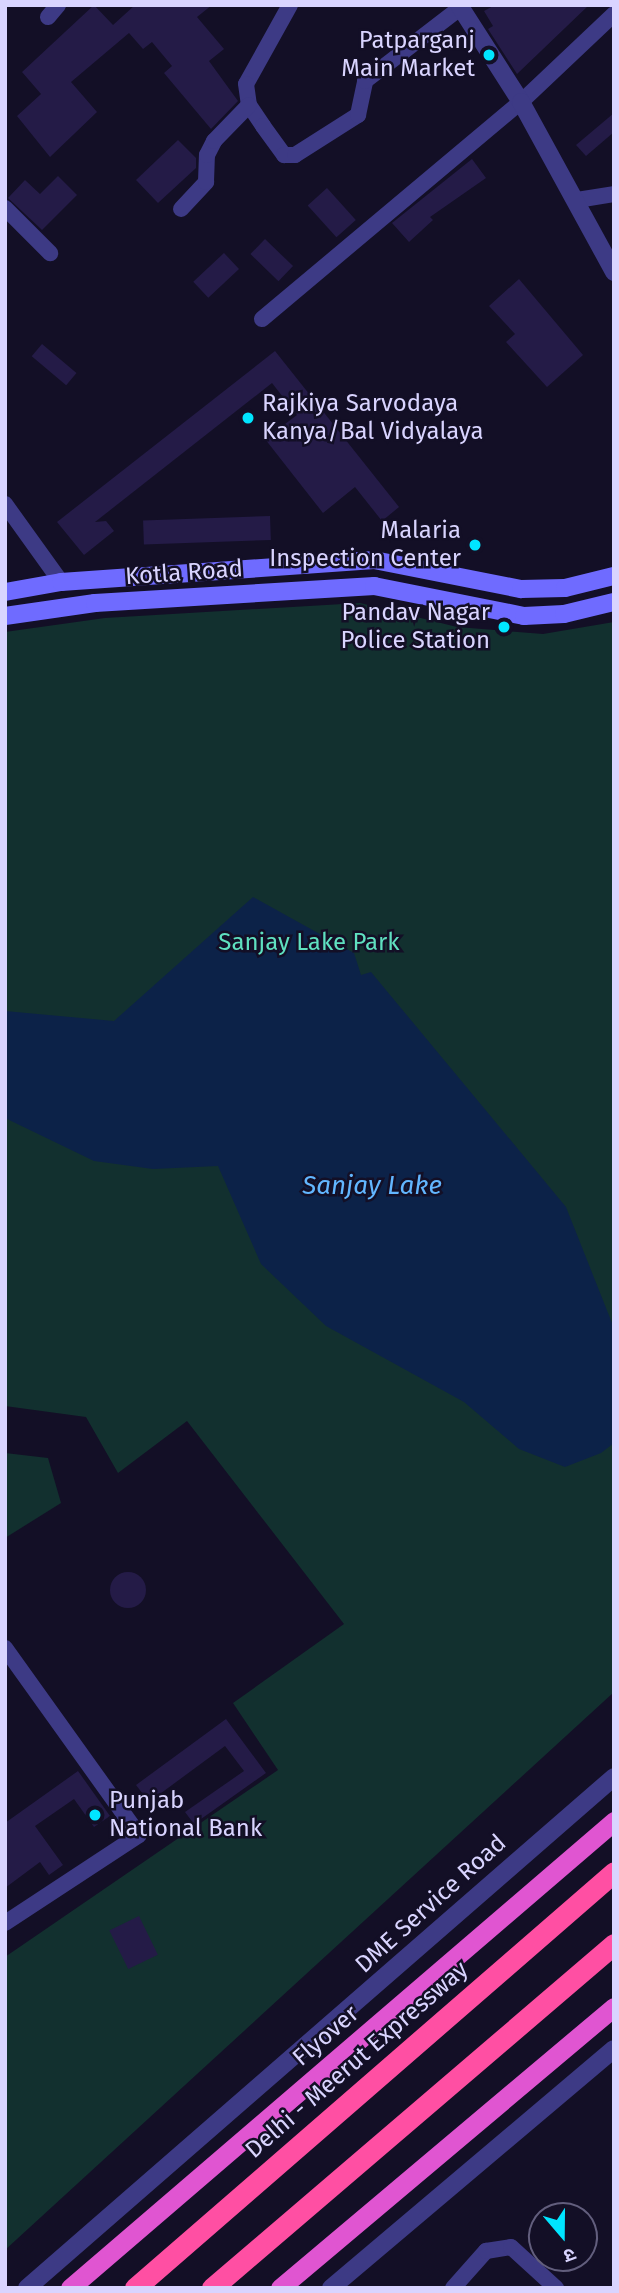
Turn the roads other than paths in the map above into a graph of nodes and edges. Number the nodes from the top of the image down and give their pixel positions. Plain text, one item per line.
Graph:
1 (289, 5) edge
2 (459, 7) edge
3 (614, 14) edge
4 (521, 102) junction
5 (249, 105) junction
6 (614, 194) edge
7 (577, 200) junction
8 (5, 208) edge
9 (181, 209) dead end
10 (50, 253) dead end
11 (614, 272) edge
12 (262, 319) dead end
13 (5, 504) edge
14 (614, 576) edge
15 (61, 582) junction
16 (5, 592) edge
17 (614, 602) edge
18 (5, 616) edge
19 (5, 1648) edge
20 (614, 1777) edge
21 (614, 1821) edge
22 (614, 1872) edge
23 (5, 1923) edge
24 (614, 1944) edge
25 (614, 2007) edge
26 (614, 2049) edge
27 (27, 2288) edge
28 (70, 2288) edge
29 (135, 2288) edge
30 (212, 2288) edge
31 (280, 2288) edge
32 (331, 2288) edge
33 (453, 2288) edge
34 (556, 2288) edge

1 - 5 street
2 - 4 street
2 - 5 street
3 - 4 street
4 - 7 street
4 - 12 street
5 - 9 street
6 - 7 street
7 - 11 street
8 - 10 street
13 - 15 street
14 - 15 main road, Kotla Road
15 - 16 main road, Kotla Road
17 - 18 main road, Kotla Road
19 - 23 street
20 - 27 street, DME Service Road
21 - 28 highway, Flyover
22 - 29 highway, Delhi - Meerut Expressway
24 - 30 highway
25 - 31 highway
26 - 32 street
33 - 34 street

